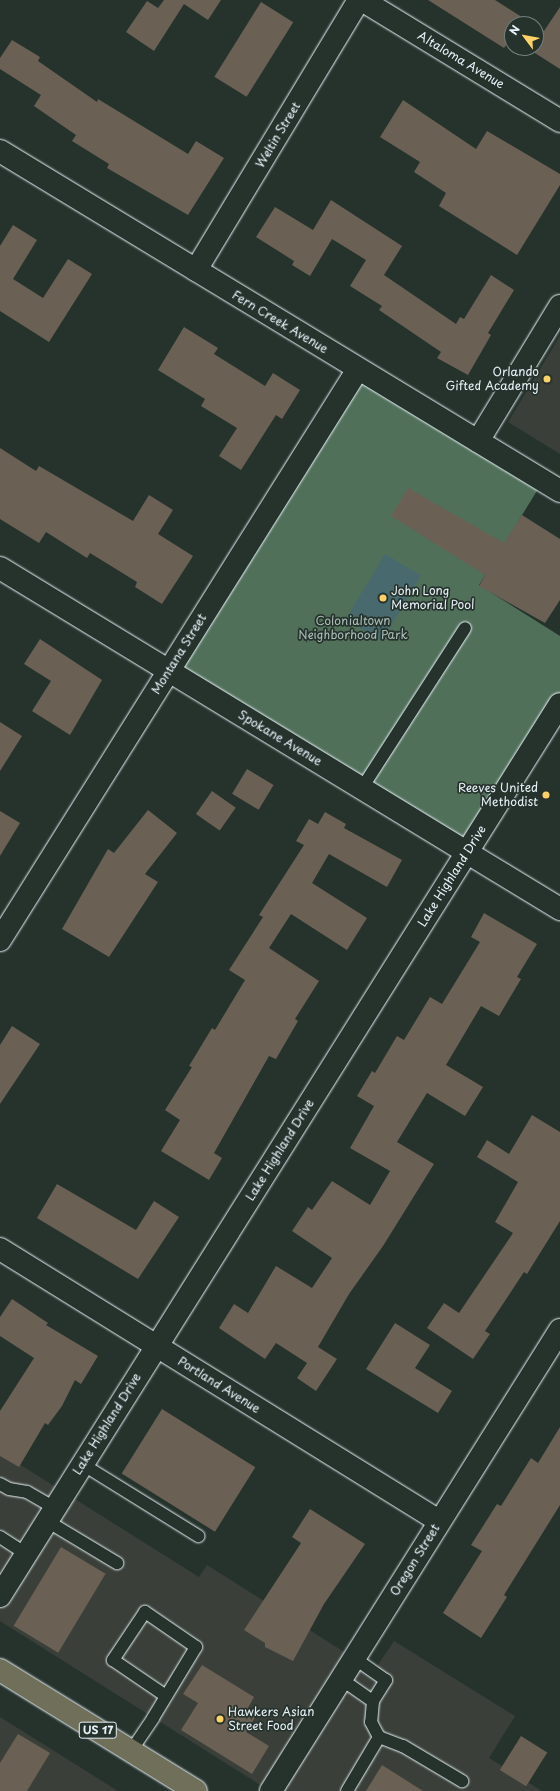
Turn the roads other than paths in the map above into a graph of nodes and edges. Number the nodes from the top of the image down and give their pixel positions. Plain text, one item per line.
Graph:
1 (361, 0) edge
2 (560, 121) edge
3 (0, 151) edge
4 (196, 270) junction
5 (560, 306) edge
6 (358, 369) junction
7 (478, 441) junction
8 (560, 492) edge
9 (0, 568) edge
10 (466, 628) dead end
11 (168, 671) junction
12 (560, 704) edge
13 (362, 788) junction
14 (467, 852) junction
15 (560, 909) edge
16 (3, 928) edge
17 (0, 1249) edge
18 (560, 1330) edge
19 (156, 1346) junction
20 (82, 1464) junction
21 (0, 1484) edge
22 (51, 1515) junction
23 (439, 1521) junction
24 (198, 1536) dead end
25 (0, 1537) edge
26 (26, 1554) junction
27 (117, 1563) dead end
28 (0, 1596) edge
29 (354, 1658) junction
30 (0, 1670) edge
31 (341, 1679) junction
32 (166, 1696) junction
33 (373, 1701) junction
34 (379, 1737) junction
35 (131, 1751) junction
36 (462, 1781) dead end
37 (196, 1791) edge
38 (271, 1791) edge
39 (347, 1791) edge

1 - 2 street, Altaloma Avenue
1 - 4 street, Weltin Street
3 - 4 street, Fern Creek Avenue
4 - 6 street, Fern Creek Avenue
5 - 7 street
6 - 7 street, Fern Creek Avenue
6 - 11 street, Montana Street
7 - 8 street, Fern Creek Avenue
9 - 11 street, Spokane Avenue
10 - 13 lane
11 - 13 street, Spokane Avenue
11 - 16 street, Montana Street
12 - 14 street, Lake Highland Drive
13 - 14 street, Spokane Avenue
14 - 15 street, Spokane Avenue
14 - 19 street, Lake Highland Drive
17 - 19 street, Portland Avenue
18 - 23 street, Oregon Street
19 - 20 street, Lake Highland Drive
19 - 23 street, Portland Avenue
20 - 22 street, Lake Highland Drive
20 - 24 lane
21 - 22 lane
22 - 26 street, Lake Highland Drive
22 - 27 lane
23 - 29 street, Oregon Street
25 - 26 lane
26 - 28 street, Lake Highland Drive
29 - 31 street, Oregon Street
29 - 33 lane
30 - 35 main road, US 17
31 - 33 lane
31 - 38 street, Oregon Street
32 - 32 lane
32 - 35 lane
33 - 34 lane
34 - 36 lane
34 - 39 lane
35 - 37 main road, US 17

